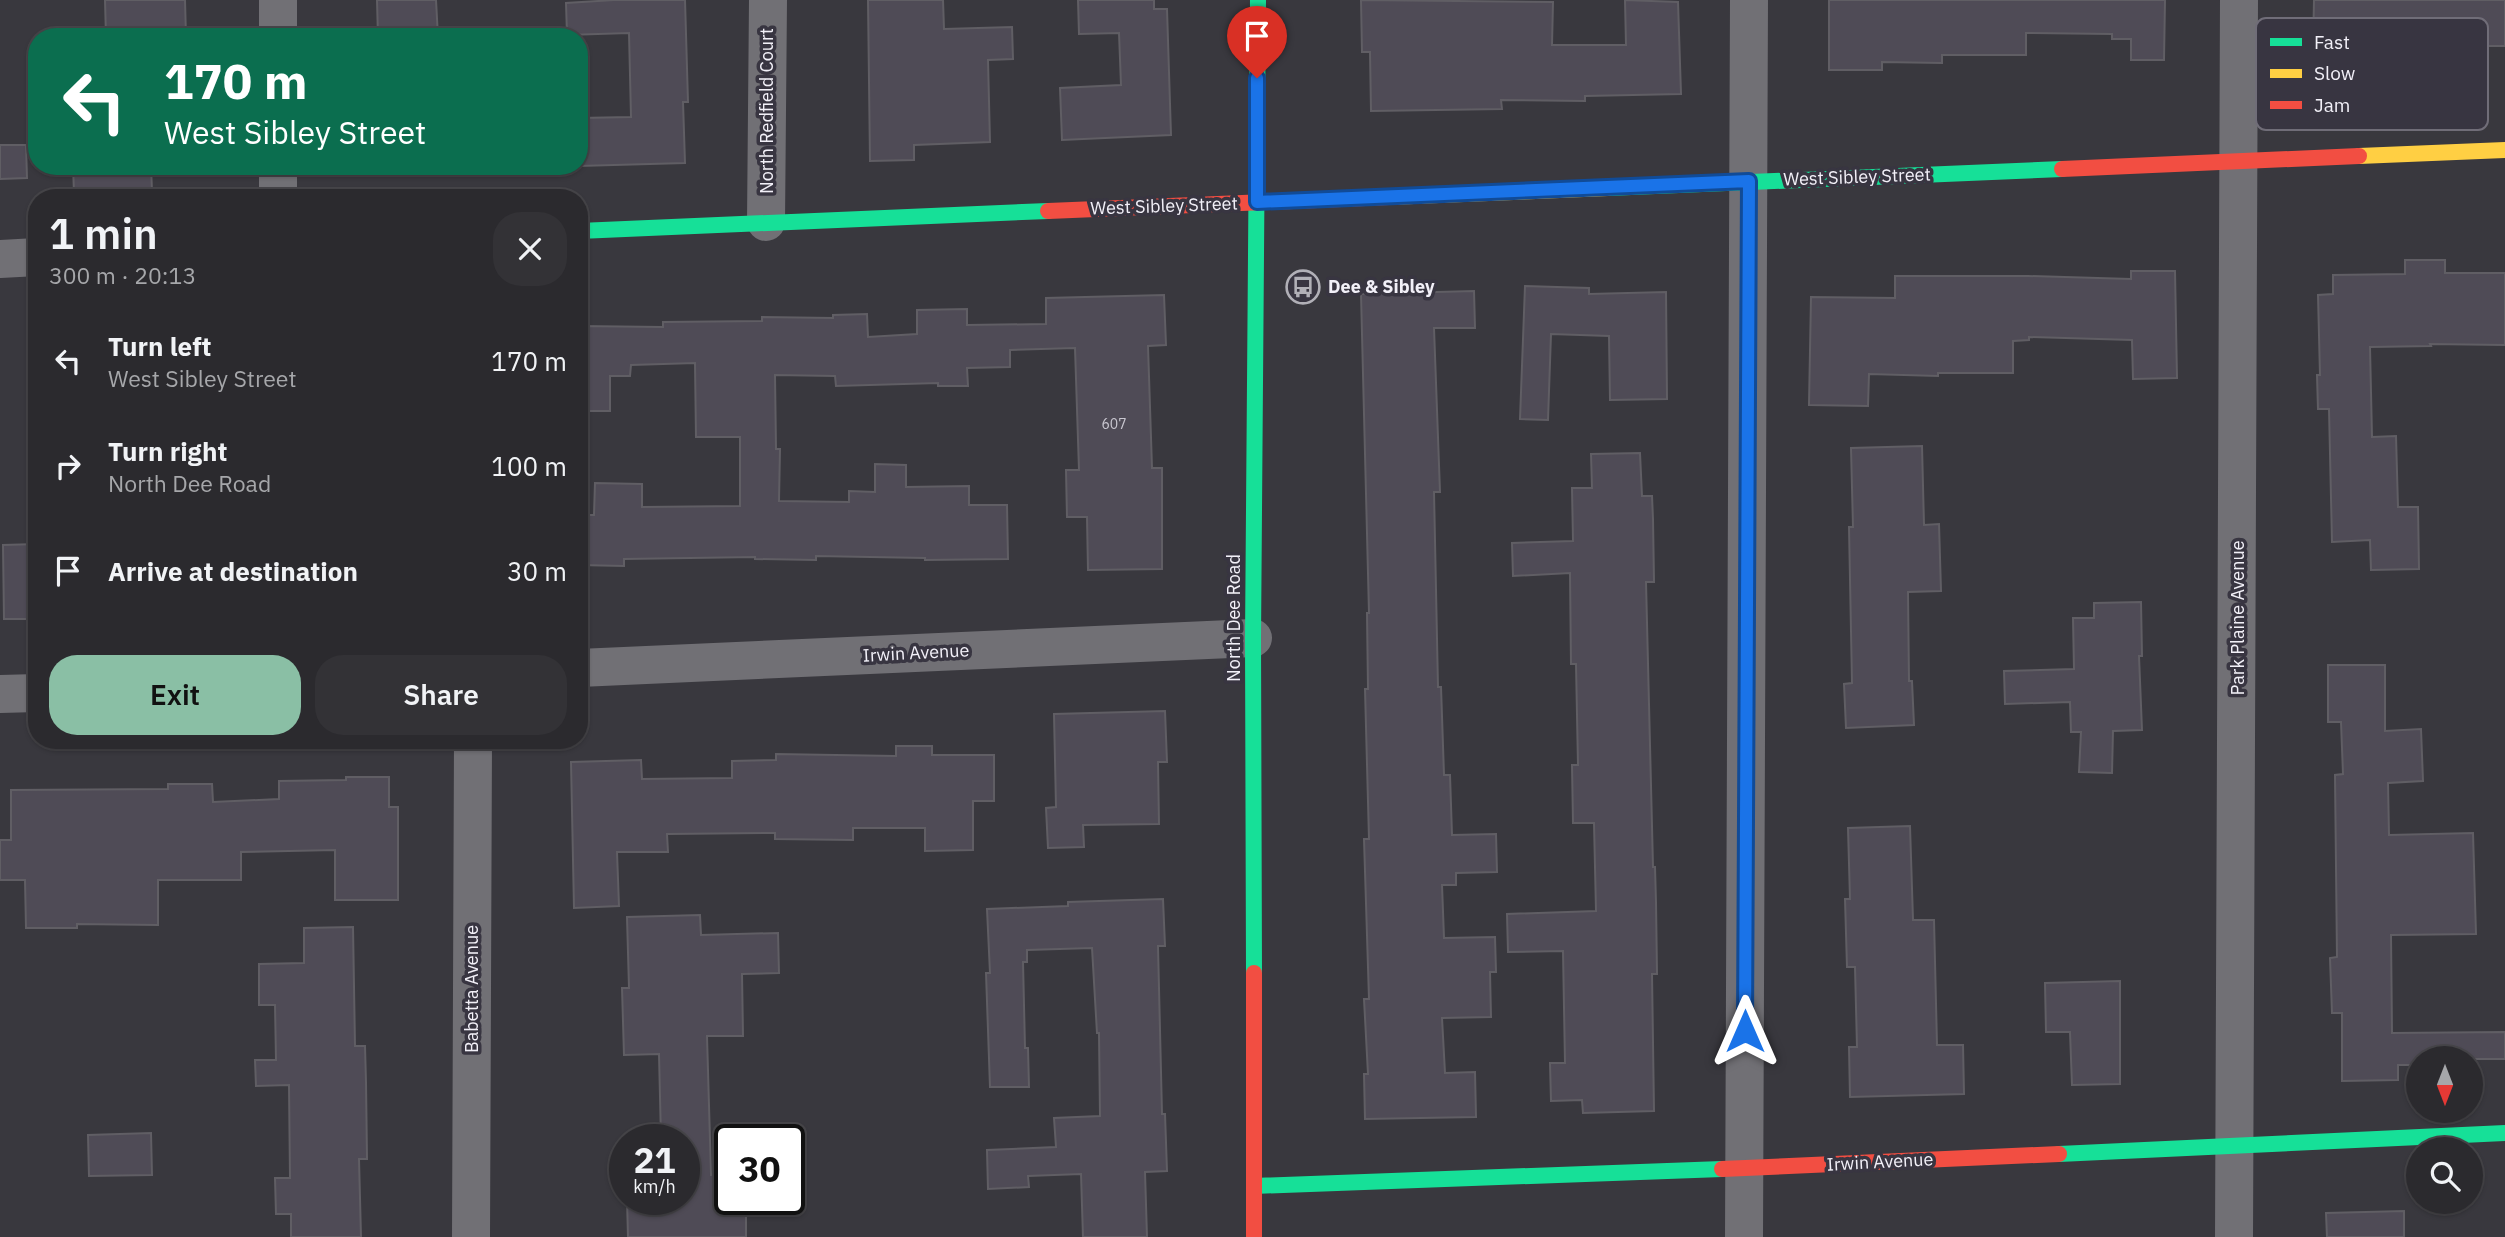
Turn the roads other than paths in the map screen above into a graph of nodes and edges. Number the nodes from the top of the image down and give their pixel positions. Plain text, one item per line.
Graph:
1 (278, 0) edge
2 (768, 0) edge
3 (1258, 0) edge
4 (1749, 0) edge
5 (2239, 0) edge
6 (278, 28) edge
7 (2505, 150) edge
8 (2240, 161) junction
9 (1749, 181) junction
10 (1257, 202) junction
11 (766, 222) junction
12 (588, 231) edge
13 (28, 257) edge
14 (0, 259) edge
15 (1253, 638) junction
16 (588, 668) edge
17 (28, 693) edge
18 (0, 694) edge
19 (473, 749) edge
20 (2505, 1133) edge
21 (2235, 1145) junction
22 (1745, 1168) junction
23 (1254, 1186) junction
24 (471, 1237) edge
25 (1254, 1237) edge
26 (1744, 1237) edge
27 (2234, 1237) edge

1 - 6 street
2 - 11 street, North Redfield Court
3 - 10 street, North Dee Road
4 - 9 street
5 - 8 street, Park Plaine Avenue
7 - 8 street, West Sibley Street
8 - 9 street, West Sibley Street
8 - 21 street, Park Plaine Avenue
9 - 10 street, West Sibley Street
9 - 22 street
10 - 11 street, West Sibley Street
10 - 15 street, North Dee Road
11 - 12 street, West Sibley Street
13 - 14 street
15 - 16 street, Irwin Avenue
15 - 23 street, North Dee Road
17 - 18 street
19 - 24 street, Babetta Avenue
20 - 21 street, Irwin Avenue
21 - 22 street, Irwin Avenue
21 - 27 street, Park Plaine Avenue
22 - 23 street, Irwin Avenue
22 - 26 street
23 - 25 street, North Dee Road

